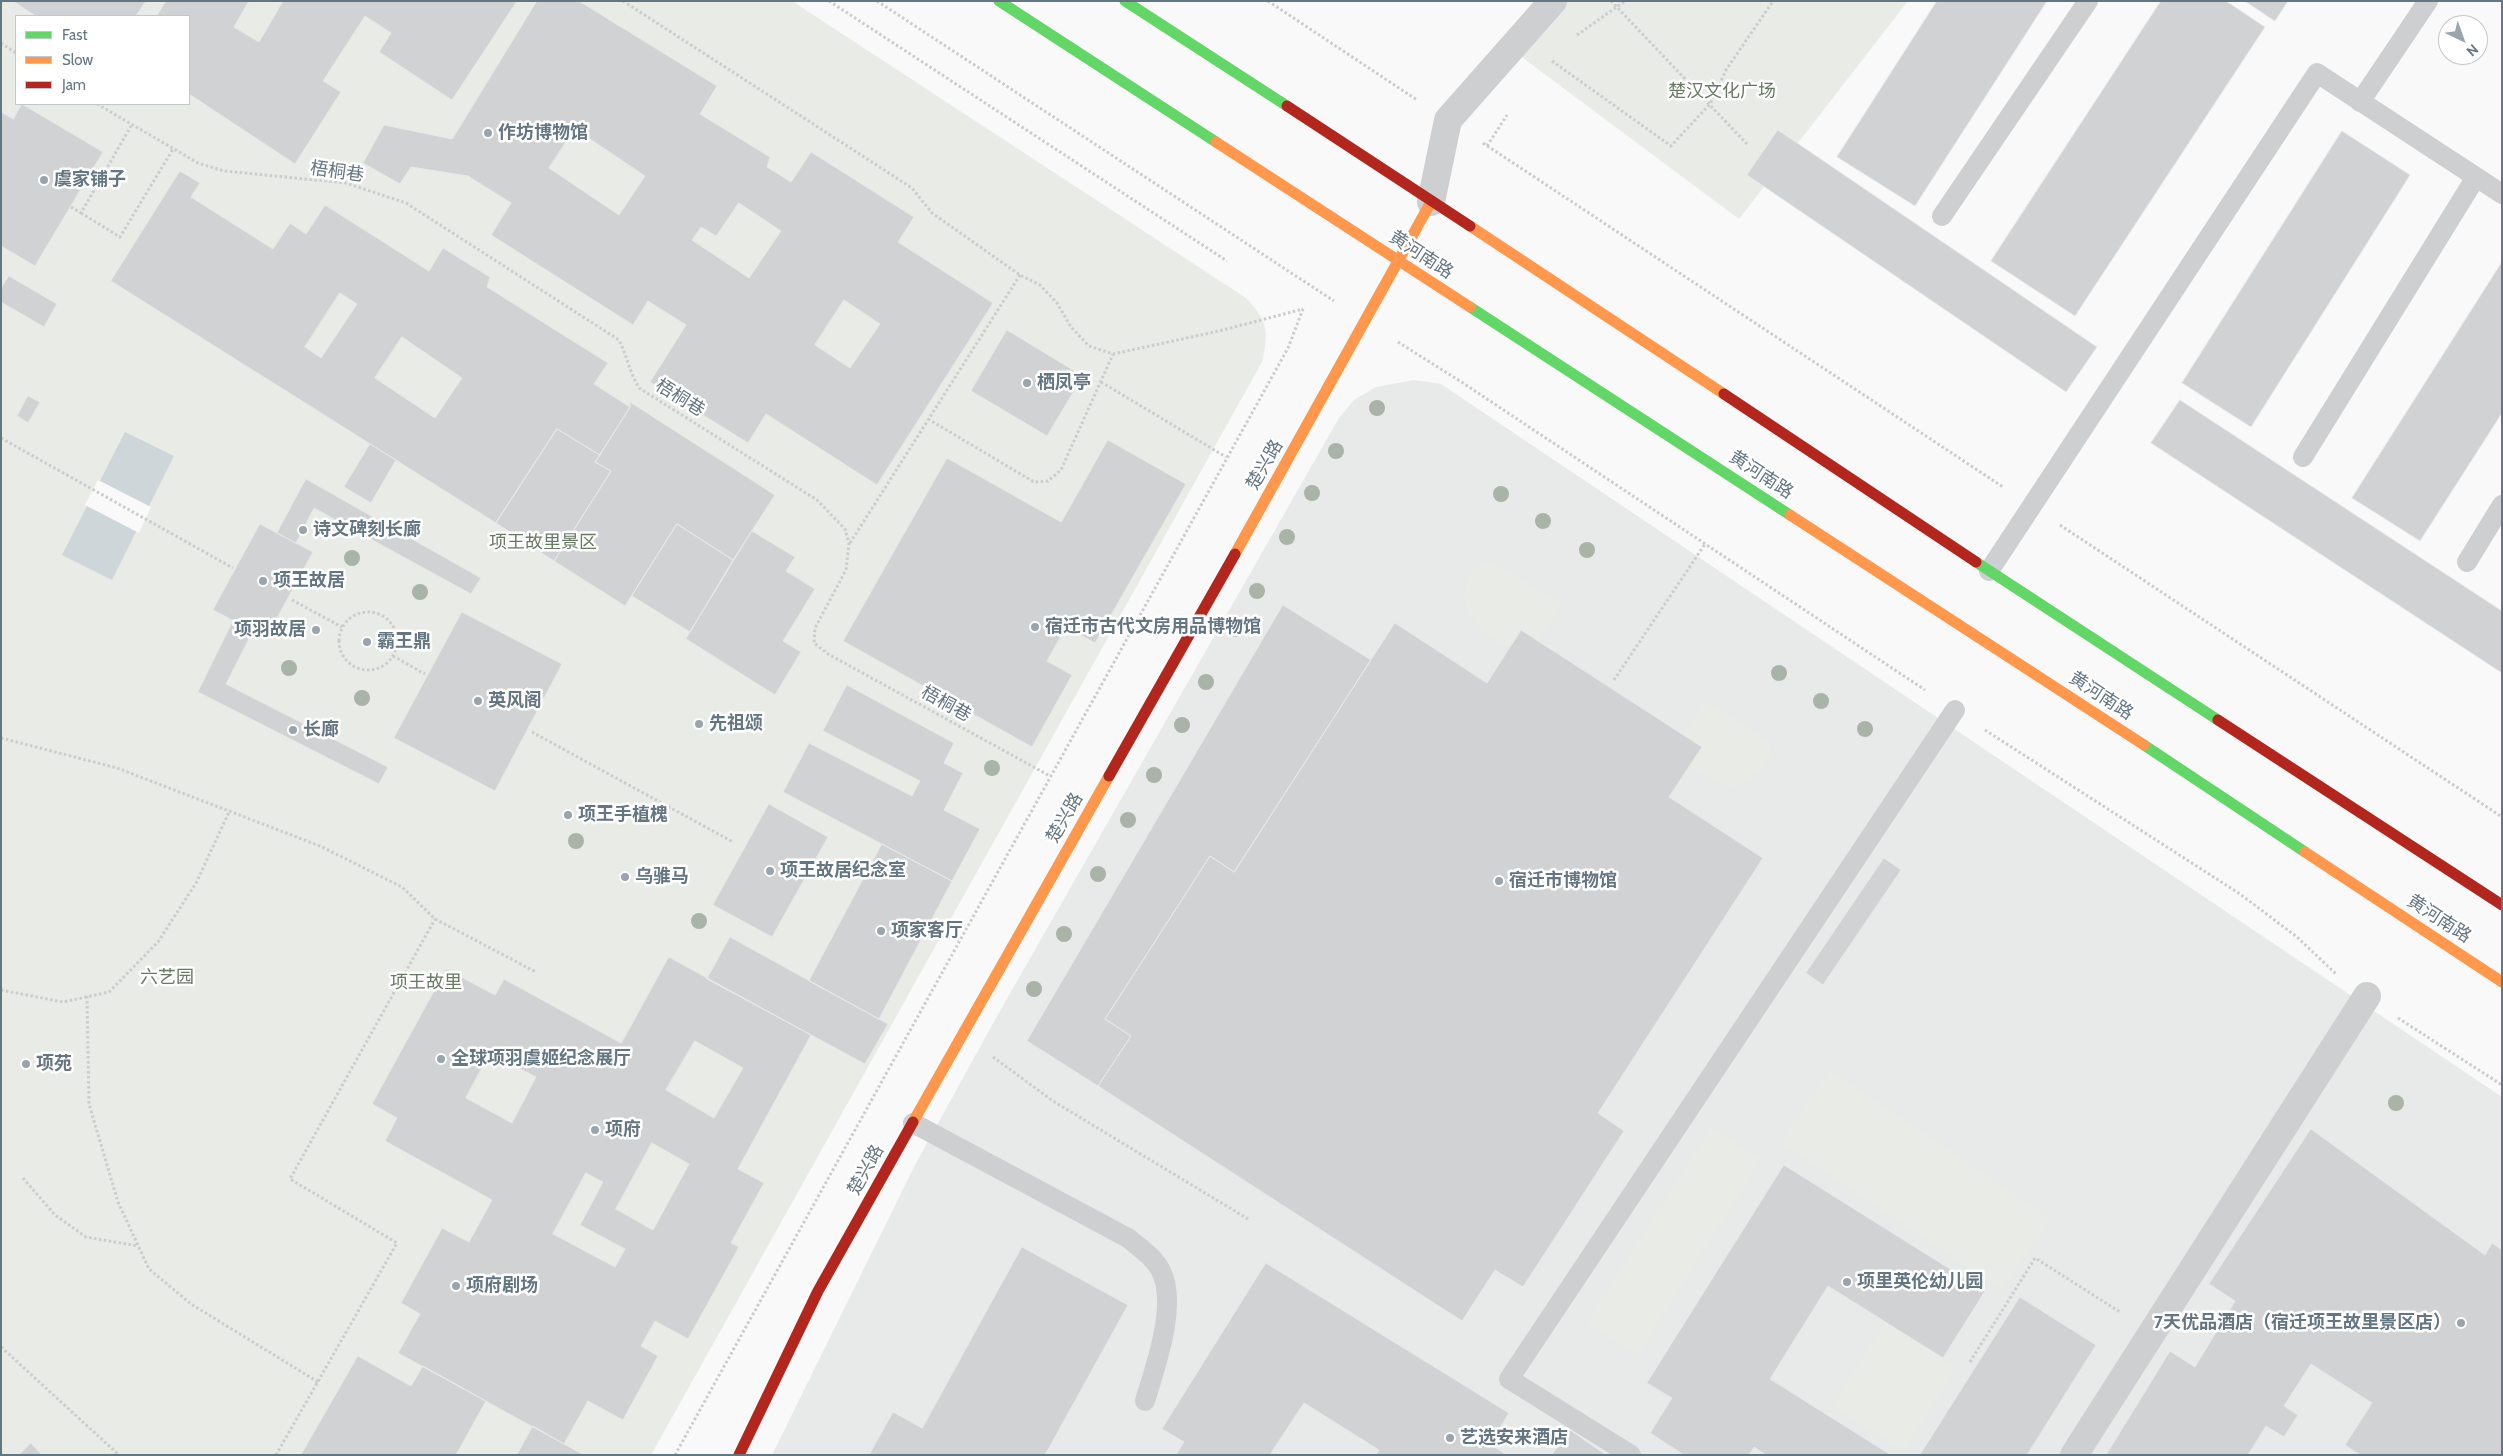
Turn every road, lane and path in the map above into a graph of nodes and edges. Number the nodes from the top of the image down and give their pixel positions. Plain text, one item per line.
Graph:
1 (623, 1) edge
2 (829, 1) edge
3 (877, 1) edge
4 (1000, 1) edge
5 (1125, 1) edge
6 (1268, 1) edge
7 (1553, 1) edge
8 (1611, 1) edge
9 (1625, 1) edge
10 (1773, 1) edge
11 (2088, 1) edge
12 (2428, 1) edge
13 (1618, 8) junction
14 (1, 43) edge
15 (15, 51) edge
16 (1545, 56) dead end
17 (2360, 102) junction
18 (1710, 104) junction
19 (99, 105) edge
20 (1448, 120) junction
21 (131, 126) junction
22 (1747, 144) dead end
23 (173, 149) junction
24 (2476, 177) junction
25 (2502, 194) edge
26 (1431, 202) junction
27 (71, 207) dead end
28 (81, 213) junction
29 (1942, 216) dead end
30 (1227, 261) dead end
31 (1398, 262) junction
32 (1020, 275) junction
33 (1366, 322) junction
34 (1113, 354) junction
35 (1101, 382) junction
36 (928, 419) junction
37 (1, 438) edge
38 (1226, 457) junction
39 (2303, 457) dead end
40 (2502, 505) edge
41 (2032, 506) junction
42 (850, 544) junction
43 (1705, 544) junction
44 (2467, 562) dead end
45 (233, 568) dead end
46 (1989, 571) junction
47 (292, 600) dead end
48 (342, 627) junction
49 (393, 656) junction
50 (425, 674) dead end
51 (1614, 680) dead end
52 (1955, 710) junction
53 (532, 732) dead end
54 (1, 738) edge
55 (1050, 776) junction
56 (230, 810) junction
57 (2502, 818) edge
58 (733, 842) dead end
59 (2502, 905) edge
60 (435, 918) junction
61 (536, 972) dead end
62 (2502, 982) edge
63 (1, 990) edge
64 (87, 996) junction
65 (2367, 996) junction
66 (964, 1033) junction
67 (2502, 1085) edge
68 (913, 1123) junction
69 (24, 1178) dead end
70 (1248, 1220) dead end
71 (139, 1246) junction
72 (2152, 1333) junction
73 (1, 1347) edge
74 (1970, 1362) dead end
75 (318, 1382) junction
76 (1145, 1401) dead end
77 (119, 1455) edge
78 (276, 1455) edge
79 (675, 1455) edge
80 (739, 1455) edge
81 (1631, 1455) edge
82 (2074, 1455) edge

1 - 32 path
2 - 30 path
3 - 33 path
4 - 31 main road, 黄河南路
5 - 26 main road
6 - 20 path
7 - 20 street
8 - 13 path
9 - 13 path
10 - 18 path
11 - 29 lane
12 - 17 lane
13 - 18 path
14 - 15 path
16 - 18 path
17 - 24 lane
17 - 41 lane
18 - 22 path
19 - 21 path, 梧桐巷
20 - 26 street
20 - 41 path
21 - 23 path, 梧桐巷
21 - 28 path
23 - 28 path
23 - 42 path, 梧桐巷
24 - 25 lane
24 - 39 lane
26 - 31 main road, 楚兴路
26 - 46 main road
27 - 28 path
31 - 33 main road, 楚兴路
31 - 62 main road, 黄河南路
32 - 34 path
32 - 36 path
33 - 43 path
33 - 66 main road, 楚兴路
34 - 35 path
34 - 38 path
35 - 36 path
35 - 38 path
36 - 42 path
37 - 45 path
38 - 55 path
40 - 44 lane
41 - 46 lane
41 - 57 path
42 - 55 path, 梧桐巷
43 - 51 path
43 - 52 path
46 - 59 main road
47 - 48 path
48 - 49 path
48 - 49 path
49 - 50 path
52 - 65 path
52 - 81 lane
53 - 58 path
54 - 56 path
55 - 79 path
56 - 60 path
56 - 64 path
60 - 61 path
60 - 75 path
63 - 64 path
64 - 71 path
65 - 67 path
65 - 72 street
66 - 68 main road, 楚兴路
66 - 70 path
68 - 76 lane
68 - 80 main road, 楚兴路
69 - 71 path
71 - 75 path
72 - 74 path
72 - 82 street
73 - 77 path
75 - 78 path

